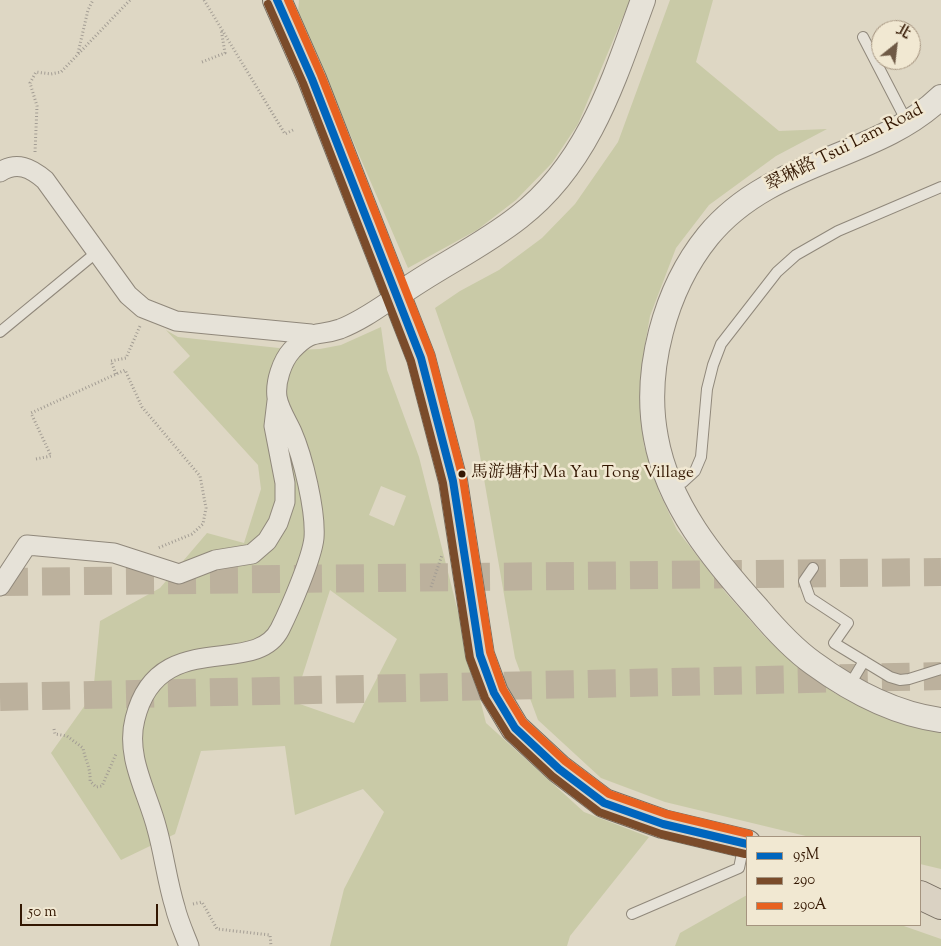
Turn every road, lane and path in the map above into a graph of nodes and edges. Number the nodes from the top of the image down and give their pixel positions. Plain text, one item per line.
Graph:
1 (93, 0) edge
2 (130, 0) edge
3 (204, 0) edge
4 (276, 0) edge
5 (643, 0) edge
6 (220, 26) junction
7 (863, 37) dead end
8 (77, 54) junction
9 (202, 62) dead end
10 (941, 97) edge
11 (907, 122) junction
12 (293, 130) dead end
13 (36, 142) dead end
14 (0, 172) edge
15 (941, 187) edge
16 (97, 252) junction
17 (398, 295) junction
18 (143, 308) junction
19 (0, 332) edge
20 (311, 334) junction
21 (116, 374) junction
22 (277, 396) junction
23 (36, 459) dead end
24 (671, 486) junction
25 (445, 546) dead end
26 (131, 559) junction
27 (813, 568) dead end
28 (0, 586) edge
29 (431, 587) dead end
30 (864, 661) junction
31 (941, 669) edge
32 (848, 687) junction
33 (941, 720) edge
34 (54, 729) dead end
35 (120, 748) dead end
36 (746, 844) edge
37 (921, 895) edge
38 (941, 905) edge
39 (175, 907) junction
40 (632, 914) dead end
41 (180, 946) edge
42 (189, 946) edge
43 (271, 946) edge

1 - 8 path
2 - 8 path
3 - 6 path
4 - 17 main road
5 - 17 street
6 - 9 path
6 - 12 path
7 - 11 lane
8 - 13 path
10 - 11 street, 翠琳路 Tsui Lam Road
11 - 24 street, 翠琳路 Tsui Lam Road
14 - 16 street
15 - 24 lane
16 - 18 street
16 - 19 lane
17 - 20 street
17 - 36 main road
18 - 20 street
18 - 21 path
20 - 22 street
21 - 23 path
21 - 26 path
22 - 26 street
22 - 39 street
24 - 32 street, 翠琳路 Tsui Lam Road
25 - 29 path
26 - 28 street
27 - 30 lane
30 - 31 lane
30 - 32 lane
32 - 33 street, 翠琳路 Tsui Lam Road
34 - 35 path
36 - 40 lane
37 - 38 main road
39 - 41 street
39 - 42 street
39 - 43 path

